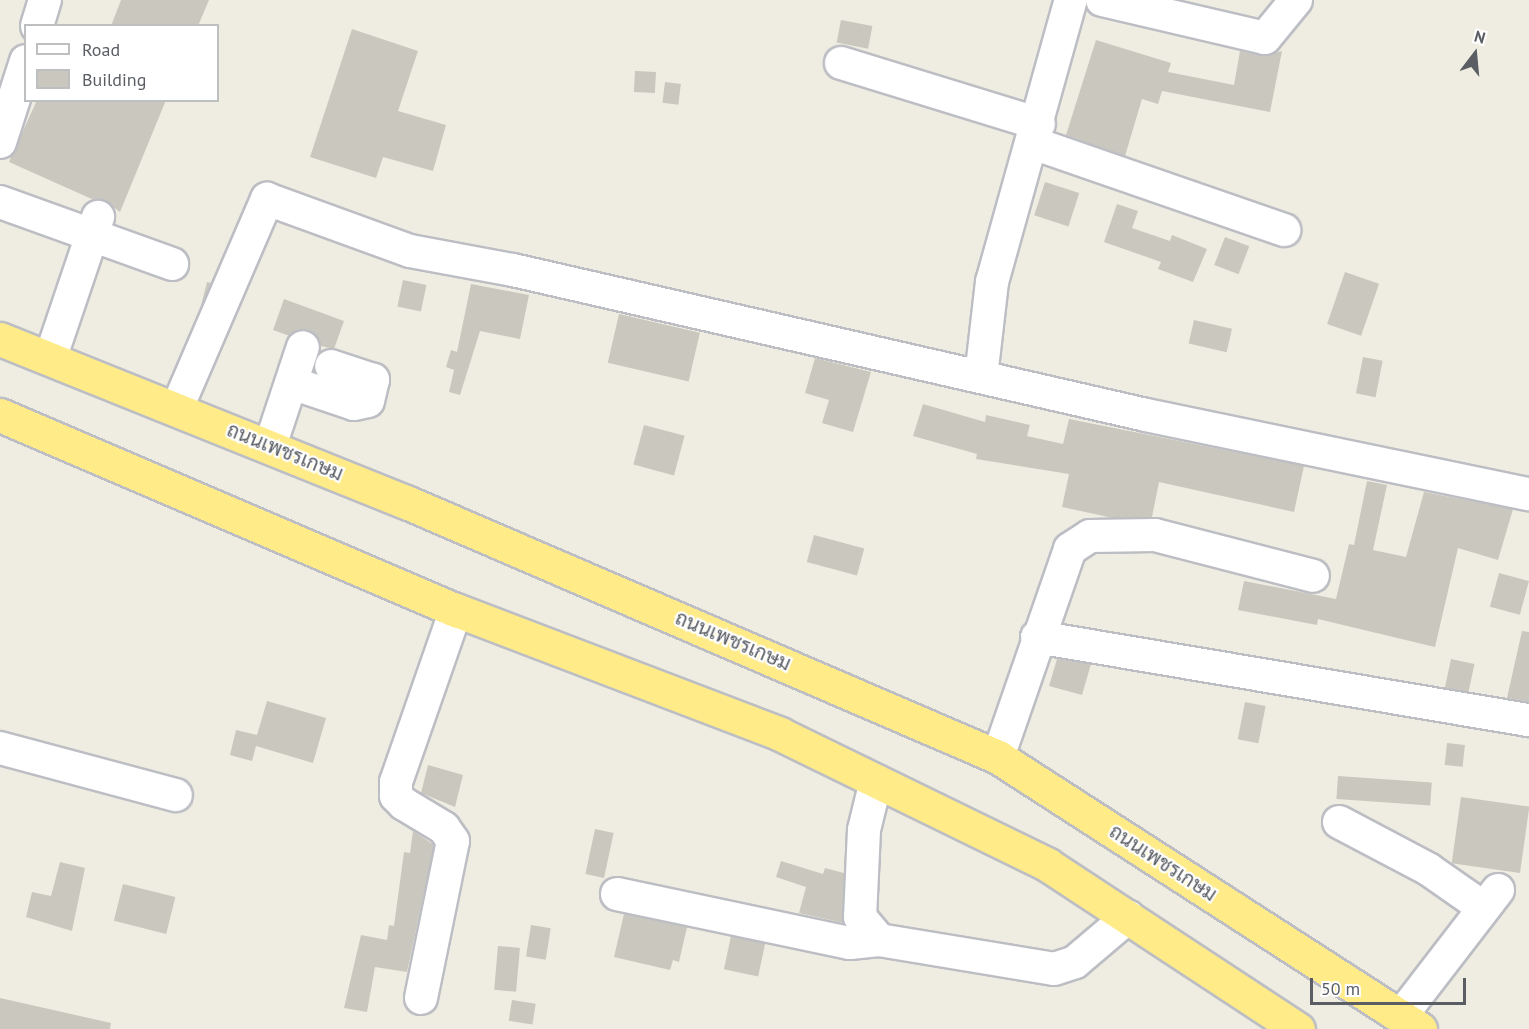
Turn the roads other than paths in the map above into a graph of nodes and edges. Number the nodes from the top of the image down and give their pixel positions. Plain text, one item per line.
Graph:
1 (45, 0) edge
2 (1071, 0) edge
3 (1102, 0) edge
4 (1296, 0) edge
5 (38, 24) edge
6 (841, 63) dead end
7 (24, 67) edge
8 (1036, 134) junction
9 (0, 142) edge
10 (0, 202) edge
11 (96, 226) junction
12 (1284, 230) dead end
13 (172, 264) dead end
14 (0, 339) edge
15 (303, 347) dead end
16 (50, 358) junction
17 (331, 366) dead end
18 (981, 377) junction
19 (292, 383) junction
20 (177, 408) junction
21 (0, 415) edge
22 (270, 446) junction
23 (1529, 494) edge
24 (1313, 576) dead end
25 (456, 610) junction
26 (1037, 638) junction
27 (1529, 720) edge
28 (0, 748) edge
29 (998, 757) junction
30 (876, 781) junction
31 (176, 795) dead end
32 (1339, 822) dead end
33 (616, 894) dead end
34 (1128, 917) junction
35 (879, 940) junction
36 (421, 998) dead end
37 (1263, 1020) edge
38 (1411, 1022) edge
39 (1298, 1029) edge

1 - 5 street
2 - 8 street
3 - 4 street
6 - 8 street
7 - 9 street
8 - 12 street
8 - 18 street
10 - 11 street
11 - 13 street
11 - 16 street
14 - 16 highway, ถนนเพชรเกษม
15 - 19 street
16 - 20 highway, ถนนเพชรเกษม
17 - 19 street
18 - 20 street
18 - 23 street
19 - 22 street
20 - 22 highway, ถนนเพชรเกษม
21 - 25 highway
22 - 29 highway, ถนนเพชรเกษม
24 - 26 street
25 - 30 highway
25 - 36 street
26 - 27 street
26 - 29 street
28 - 31 street
29 - 38 highway, ถนนเพชรเกษม
30 - 34 highway
30 - 35 street
32 - 38 street
33 - 35 street
34 - 35 street
34 - 37 highway
37 - 39 highway

